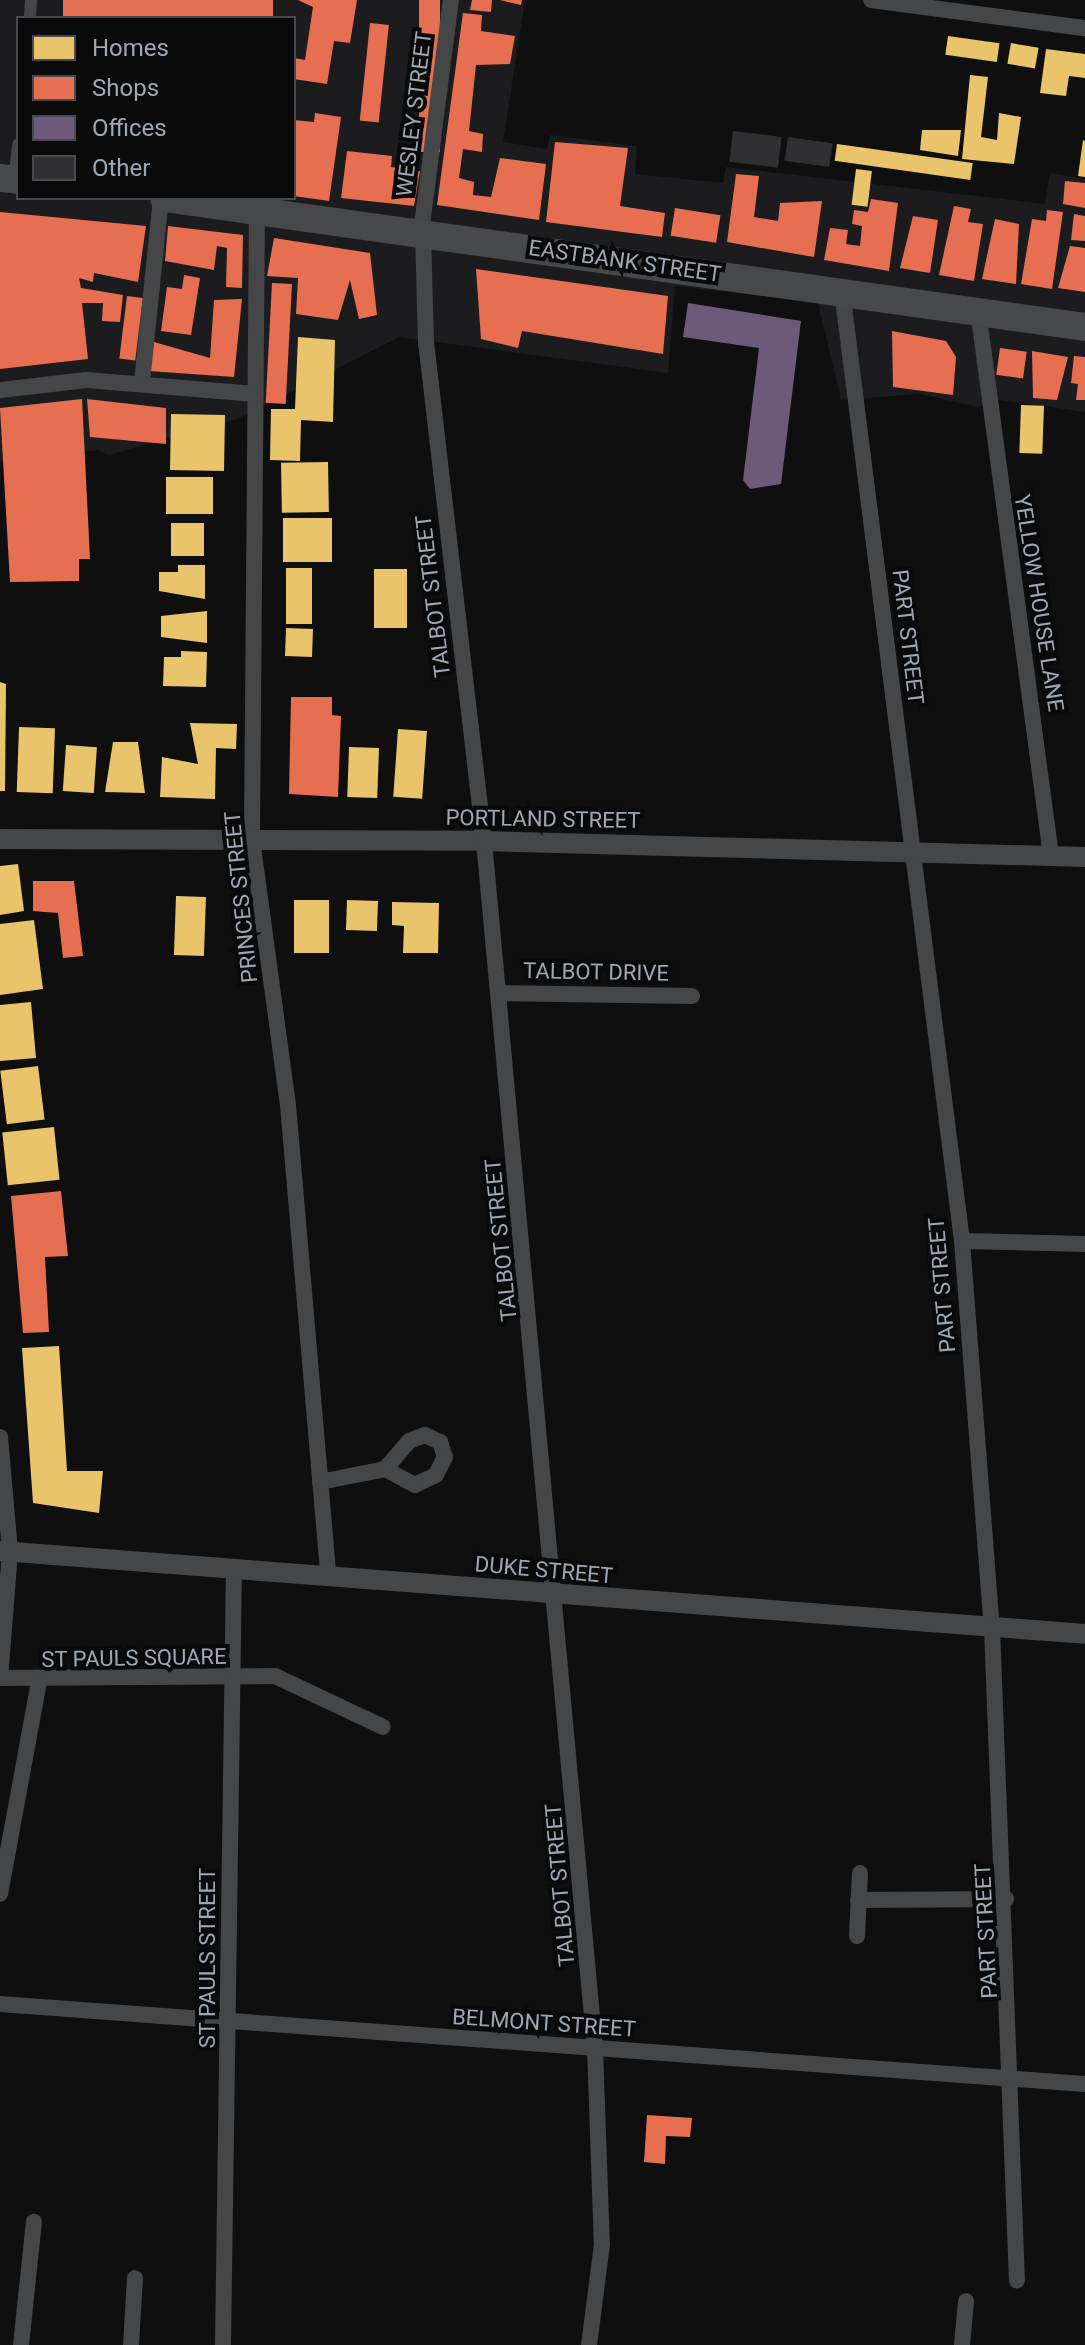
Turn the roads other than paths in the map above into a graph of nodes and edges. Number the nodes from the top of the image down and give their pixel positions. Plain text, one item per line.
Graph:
1 (451, 0) edge
2 (871, 0) edge
3 (1085, 28) edge
4 (16, 154) edge
5 (11, 179) edge
6 (162, 200) edge
7 (177, 200) edge
8 (257, 211) junction
9 (422, 234) junction
10 (842, 291) junction
11 (978, 310) junction
12 (1085, 327) edge
13 (142, 382) junction
14 (0, 390) edge
15 (255, 394) junction
16 (0, 839) edge
17 (252, 839) junction
18 (484, 841) junction
19 (913, 851) junction
20 (1051, 856) junction
21 (1085, 857) edge
22 (499, 993) junction
23 (692, 996) dead end
24 (962, 1241) junction
25 (1085, 1244) edge
26 (0, 1437) edge
27 (385, 1469) dead end
28 (320, 1482) junction
29 (5, 1552) edge
30 (234, 1570) junction
31 (328, 1575) junction
32 (558, 1595) junction
33 (992, 1628) junction
34 (1085, 1634) edge
35 (232, 1679) junction
36 (39, 1682) junction
37 (383, 1727) dead end
38 (860, 1873) dead end
39 (0, 1894) edge
40 (1006, 1899) junction
41 (858, 1900) junction
42 (857, 1936) dead end
43 (0, 2004) edge
44 (231, 2026) junction
45 (595, 2048) junction
46 (1015, 2080) junction
47 (1085, 2084) edge
48 (34, 2222) dead end
49 (135, 2278) dead end
50 (1017, 2281) dead end
51 (966, 2301) dead end
52 (21, 2345) edge
53 (131, 2345) edge
54 (223, 2345) edge
55 (589, 2345) edge
56 (962, 2345) edge

1 - 9 street, WESLEY STREET
2 - 3 street
4 - 5 street
6 - 13 street
7 - 8 highway, EASTBANK STREET
8 - 9 highway, EASTBANK STREET
8 - 15 street, PRINCES STREET
9 - 10 highway, EASTBANK STREET
9 - 18 street, TALBOT STREET
10 - 11 highway, EASTBANK STREET
10 - 19 street, PART STREET
11 - 12 highway, EASTBANK STREET
11 - 20 street, YELLOW HOUSE LANE
13 - 14 street
13 - 15 street
15 - 17 street, PRINCES STREET
16 - 17 street, PORTLAND STREET
17 - 18 street, PORTLAND STREET
17 - 28 street, PRINCES STREET
18 - 19 street, PORTLAND STREET
18 - 22 street, TALBOT STREET
19 - 20 street, PORTLAND STREET
19 - 24 street, PART STREET
20 - 21 street, PORTLAND STREET
22 - 23 street, TALBOT DRIVE
22 - 32 street, TALBOT STREET
24 - 25 street
24 - 33 street, PART STREET
26 - 29 street
27 - 28 street
28 - 31 street, PRINCES STREET
29 - 30 street, DUKE STREET
29 - 36 street, ST PAULS SQUARE
30 - 31 street, DUKE STREET
30 - 35 street, ST PAULS STREET
31 - 32 street, DUKE STREET
32 - 33 street, DUKE STREET
32 - 45 street, TALBOT STREET
33 - 34 street, DUKE STREET
33 - 40 street, PART STREET
35 - 36 street, ST PAULS SQUARE
35 - 37 street, ST PAULS SQUARE
35 - 44 street, ST PAULS STREET
36 - 39 street
38 - 41 street
40 - 41 street
40 - 46 street, PART STREET
41 - 42 street
43 - 44 street, BELMONT STREET
44 - 45 street, BELMONT STREET
44 - 54 street, ST PAULS STREET
45 - 46 street, BELMONT STREET
45 - 55 street, TALBOT STREET
46 - 47 street, BELMONT STREET
46 - 50 street, PART STREET
48 - 52 street
49 - 53 street
51 - 56 street

